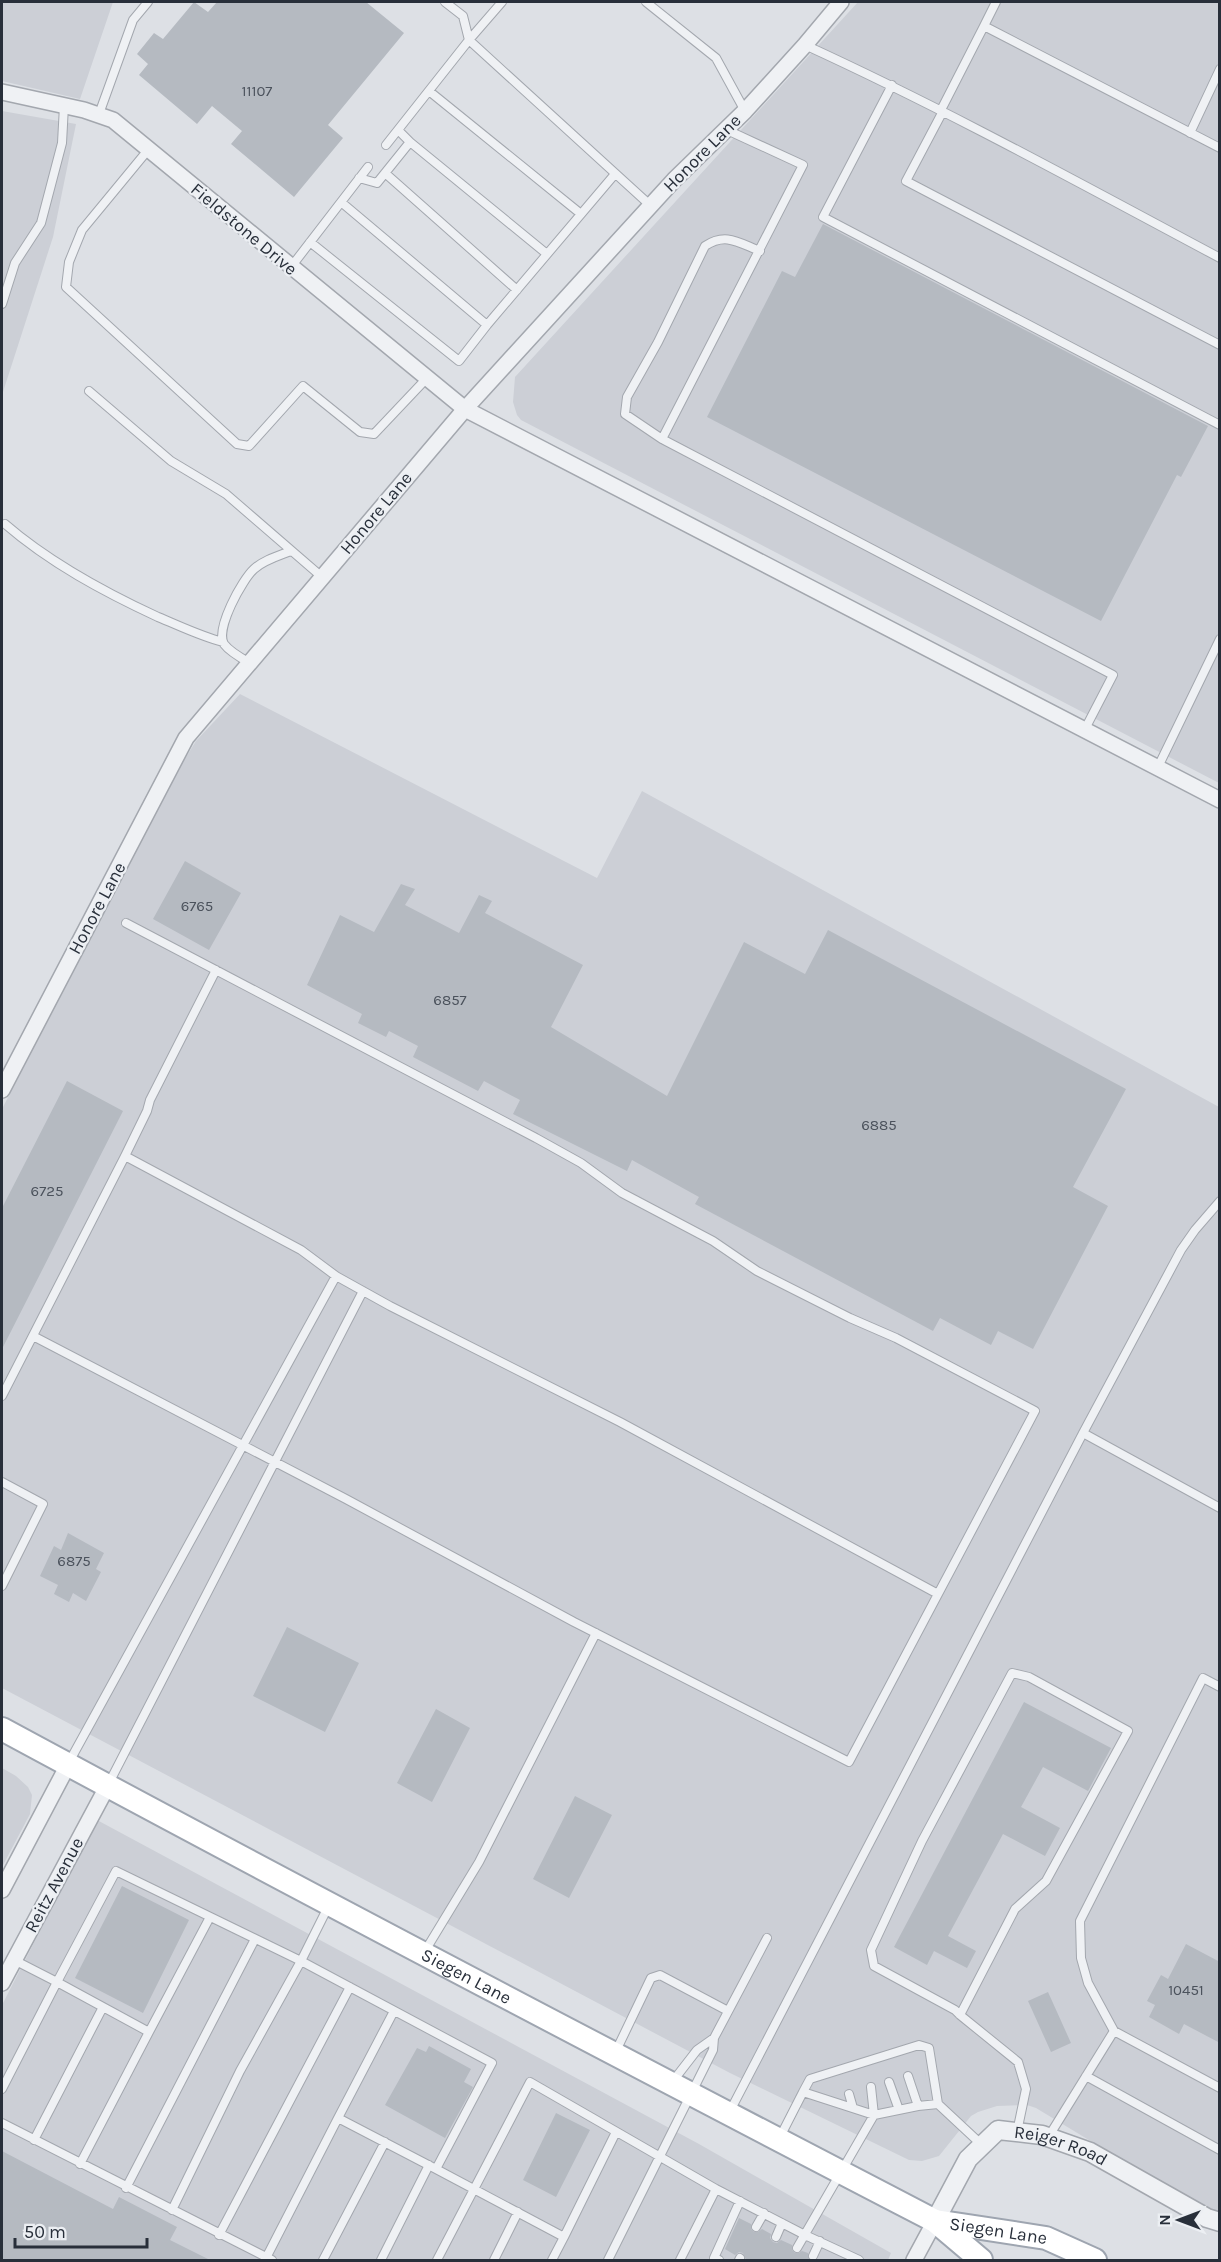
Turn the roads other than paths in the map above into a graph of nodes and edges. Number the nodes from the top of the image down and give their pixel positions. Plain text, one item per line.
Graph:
1 (148, 2) edge
2 (445, 2) edge
3 (502, 2) edge
4 (646, 2) edge
5 (841, 2) edge
6 (996, 2) edge
7 (984, 26) junction
8 (469, 40) junction
9 (806, 45) junction
10 (1220, 69) edge
11 (892, 85) junction
12 (429, 91) junction
13 (2, 92) edge
14 (64, 106) junction
15 (942, 110) junction
16 (745, 111) junction
17 (99, 114) junction
18 (727, 130) junction
19 (399, 131) junction
20 (1190, 133) junction
21 (410, 142) junction
22 (386, 145) dead end
23 (1220, 148) edge
24 (148, 150) junction
25 (368, 167) dead end
26 (385, 173) junction
27 (615, 174) junction
28 (359, 178) junction
29 (341, 202) junction
30 (651, 206) junction
31 (581, 214) junction
32 (310, 242) junction
33 (760, 251) junction
34 (547, 254) junction
35 (1220, 258) edge
36 (290, 268) junction
37 (517, 290) junction
38 (2, 304) edge
39 (487, 325) junction
40 (1220, 345) edge
41 (427, 378) junction
42 (88, 391) dead end
43 (465, 409) junction
44 (1220, 425) edge
45 (662, 439) junction
46 (5, 524) dead end
47 (291, 551) junction
48 (322, 578) junction
49 (1220, 639) edge
50 (223, 642) junction
51 (250, 663) junction
52 (1085, 729) junction
53 (1158, 767) junction
54 (1220, 800) edge
55 (126, 923) dead end
56 (216, 970) junction
57 (2, 1090) edge
58 (125, 1156) junction
59 (1220, 1201) edge
60 (336, 1276) junction
61 (363, 1291) junction
62 (33, 1336) junction
63 (2, 1396) edge
64 (1083, 1433) junction
65 (242, 1446) junction
66 (274, 1462) junction
67 (2, 1482) edge
68 (1220, 1508) edge
69 (2, 1586) edge
70 (938, 1594) junction
71 (596, 1633) junction
72 (1220, 1687) edge
73 (2, 1729) edge
74 (68, 1765) junction
75 (107, 1786) junction
76 (2, 1890) edge
77 (330, 1903) junction
78 (210, 1917) junction
79 (767, 1938) dead end
80 (255, 1939) junction
81 (423, 1955) junction
82 (14, 1960) junction
83 (301, 1961) junction
84 (57, 1982) junction
85 (2, 1983) edge
86 (350, 1987) junction
87 (103, 2007) junction
88 (394, 2010) junction
89 (728, 2010) junction
90 (960, 2014) junction
91 (1114, 2031) junction
92 (149, 2032) junction
93 (714, 2038) junction
94 (615, 2055) junction
95 (908, 2076) dead end
96 (1086, 2076) junction
97 (889, 2082) dead end
98 (871, 2087) dead end
99 (1220, 2088) edge
100 (2, 2089) edge
101 (680, 2089) junction
102 (803, 2092) junction
103 (849, 2094) dead end
104 (938, 2104) junction
105 (918, 2106) junction
106 (853, 2108) junction
107 (899, 2110) junction
108 (729, 2114) junction
109 (874, 2115) junction
110 (338, 2118) junction
111 (2, 2123) edge
112 (616, 2132) junction
113 (1017, 2132) junction
114 (1048, 2137) junction
115 (34, 2140) junction
116 (779, 2140) junction
117 (385, 2142) junction
118 (982, 2145) junction
119 (1220, 2150) edge
120 (659, 2157) junction
121 (80, 2164) junction
122 (432, 2167) junction
123 (842, 2172) junction
124 (126, 2188) junction
125 (474, 2189) junction
126 (716, 2189) junction
127 (740, 2201) junction
128 (172, 2210) junction
129 (518, 2212) junction
130 (764, 2213) junction
131 (935, 2221) junction
132 (1219, 2221) edge
133 (782, 2223) junction
134 (756, 2227) dead end
135 (219, 2235) junction
136 (805, 2235) junction
137 (564, 2237) junction
138 (776, 2237) dead end
139 (820, 2241) junction
140 (797, 2248) dead end
141 (813, 2256) dead end
142 (843, 2257) edge
143 (269, 2259) edge
144 (323, 2260) edge
145 (381, 2260) edge
146 (437, 2260) edge
147 (494, 2260) edge
148 (552, 2260) edge
149 (608, 2260) edge
150 (680, 2260) edge
151 (719, 2260) edge
152 (859, 2260) edge
153 (914, 2260) edge
154 (981, 2260) edge
155 (1095, 2260) edge

1 - 17 lane
2 - 8 lane
3 - 8 lane
4 - 16 lane
5 - 9 street, Honore Lane
6 - 7 lane
7 - 15 lane
7 - 20 lane
8 - 12 lane
8 - 27 lane
9 - 11 lane
9 - 16 street, Honore Lane
10 - 20 lane
11 - 15 lane
11 - 44 lane
12 - 19 lane
12 - 31 lane
13 - 14 street, Fieldstone Drive
14 - 17 street, Fieldstone Drive
14 - 38 lane
15 - 35 lane
15 - 40 lane
16 - 18 street, Honore Lane
17 - 24 street, Fieldstone Drive
18 - 30 street, Honore Lane
18 - 33 lane
19 - 21 lane
19 - 22 lane
20 - 23 lane
21 - 26 lane
21 - 34 lane
24 - 36 street, Fieldstone Drive
24 - 41 lane
25 - 28 lane
26 - 28 lane
26 - 37 lane
27 - 30 lane
27 - 31 lane
28 - 29 lane
29 - 32 lane
29 - 39 lane
30 - 43 street, Honore Lane
31 - 34 lane
32 - 36 lane
32 - 39 lane
33 - 45 lane
33 - 45 lane
34 - 37 lane
36 - 41 street, Fieldstone Drive
37 - 39 lane
41 - 43 street, Fieldstone Drive
42 - 47 lane
43 - 48 street, Honore Lane
43 - 52 street, Fieldstone Drive
45 - 52 lane
46 - 50 lane
47 - 48 lane
47 - 50 lane
48 - 51 street, Honore Lane
49 - 53 lane
50 - 51 lane
51 - 57 street, Honore Lane
52 - 53 street, Fieldstone Drive
53 - 54 street, Fieldstone Drive
55 - 56 lane
56 - 58 lane
56 - 70 lane
58 - 60 lane
58 - 62 lane
59 - 64 lane
60 - 61 lane
60 - 65 lane
61 - 66 lane
61 - 70 lane
62 - 63 lane
62 - 65 lane
64 - 68 lane
64 - 108 lane
65 - 66 lane
65 - 74 lane
66 - 71 lane
66 - 75 lane
67 - 69 lane
70 - 71 lane
71 - 81 lane
72 - 91 lane
73 - 74 main road, Siegen Lane
74 - 75 main road, Siegen Lane
74 - 76 street
75 - 77 main road, Siegen Lane
75 - 82 street, Reitz Avenue
77 - 81 main road, Siegen Lane
77 - 83 lane
78 - 80 lane
78 - 84 lane
78 - 92 lane
79 - 89 lane
80 - 83 lane
80 - 124 lane
81 - 94 main road, Siegen Lane
82 - 84 lane
82 - 85 street, Reitz Avenue
83 - 86 lane
83 - 128 lane
84 - 87 lane
84 - 100 lane
86 - 88 lane
86 - 135 lane
87 - 92 lane
87 - 115 lane
88 - 110 lane
88 - 122 lane
89 - 93 lane
89 - 94 lane
90 - 90 lane
90 - 113 lane
91 - 96 lane
91 - 99 lane
92 - 121 lane
93 - 101 lane
93 - 101 lane
94 - 101 main road, Siegen Lane
95 - 105 lane
96 - 114 lane
96 - 119 lane
97 - 107 lane
98 - 109 lane
101 - 108 main road, Siegen Lane
101 - 120 lane
102 - 104 lane
102 - 106 lane
102 - 116 lane
103 - 106 lane
104 - 105 lane
104 - 118 lane
105 - 107 lane
106 - 109 lane
107 - 109 lane
108 - 116 main road, Siegen Lane
109 - 123 lane
110 - 117 lane
110 - 143 lane
111 - 115 lane
112 - 120 lane
112 - 125 lane
112 - 137 lane
113 - 114 street, Reiger Road
113 - 118 street, Reiger Road
114 - 132 street, Reiger Road
115 - 121 lane
116 - 123 main road, Siegen Lane
117 - 122 lane
117 - 144 lane
118 - 131 street, Reiger Road
120 - 126 lane
120 - 149 lane
121 - 124 lane
122 - 125 lane
122 - 145 lane
123 - 131 main road, Siegen Lane
123 - 136 lane
124 - 128 lane
125 - 129 lane
125 - 146 lane
126 - 127 lane
126 - 150 lane
127 - 130 lane
127 - 151 lane
128 - 135 lane
129 - 137 lane
129 - 147 lane
130 - 133 lane
130 - 134 lane
131 - 153 street
131 - 154 main road, Siegen Lane
131 - 155 main road, Siegen Lane
133 - 136 lane
133 - 138 lane
135 - 143 lane
136 - 139 lane
136 - 140 lane
137 - 148 lane
139 - 141 lane
139 - 142 lane
142 - 152 lane

